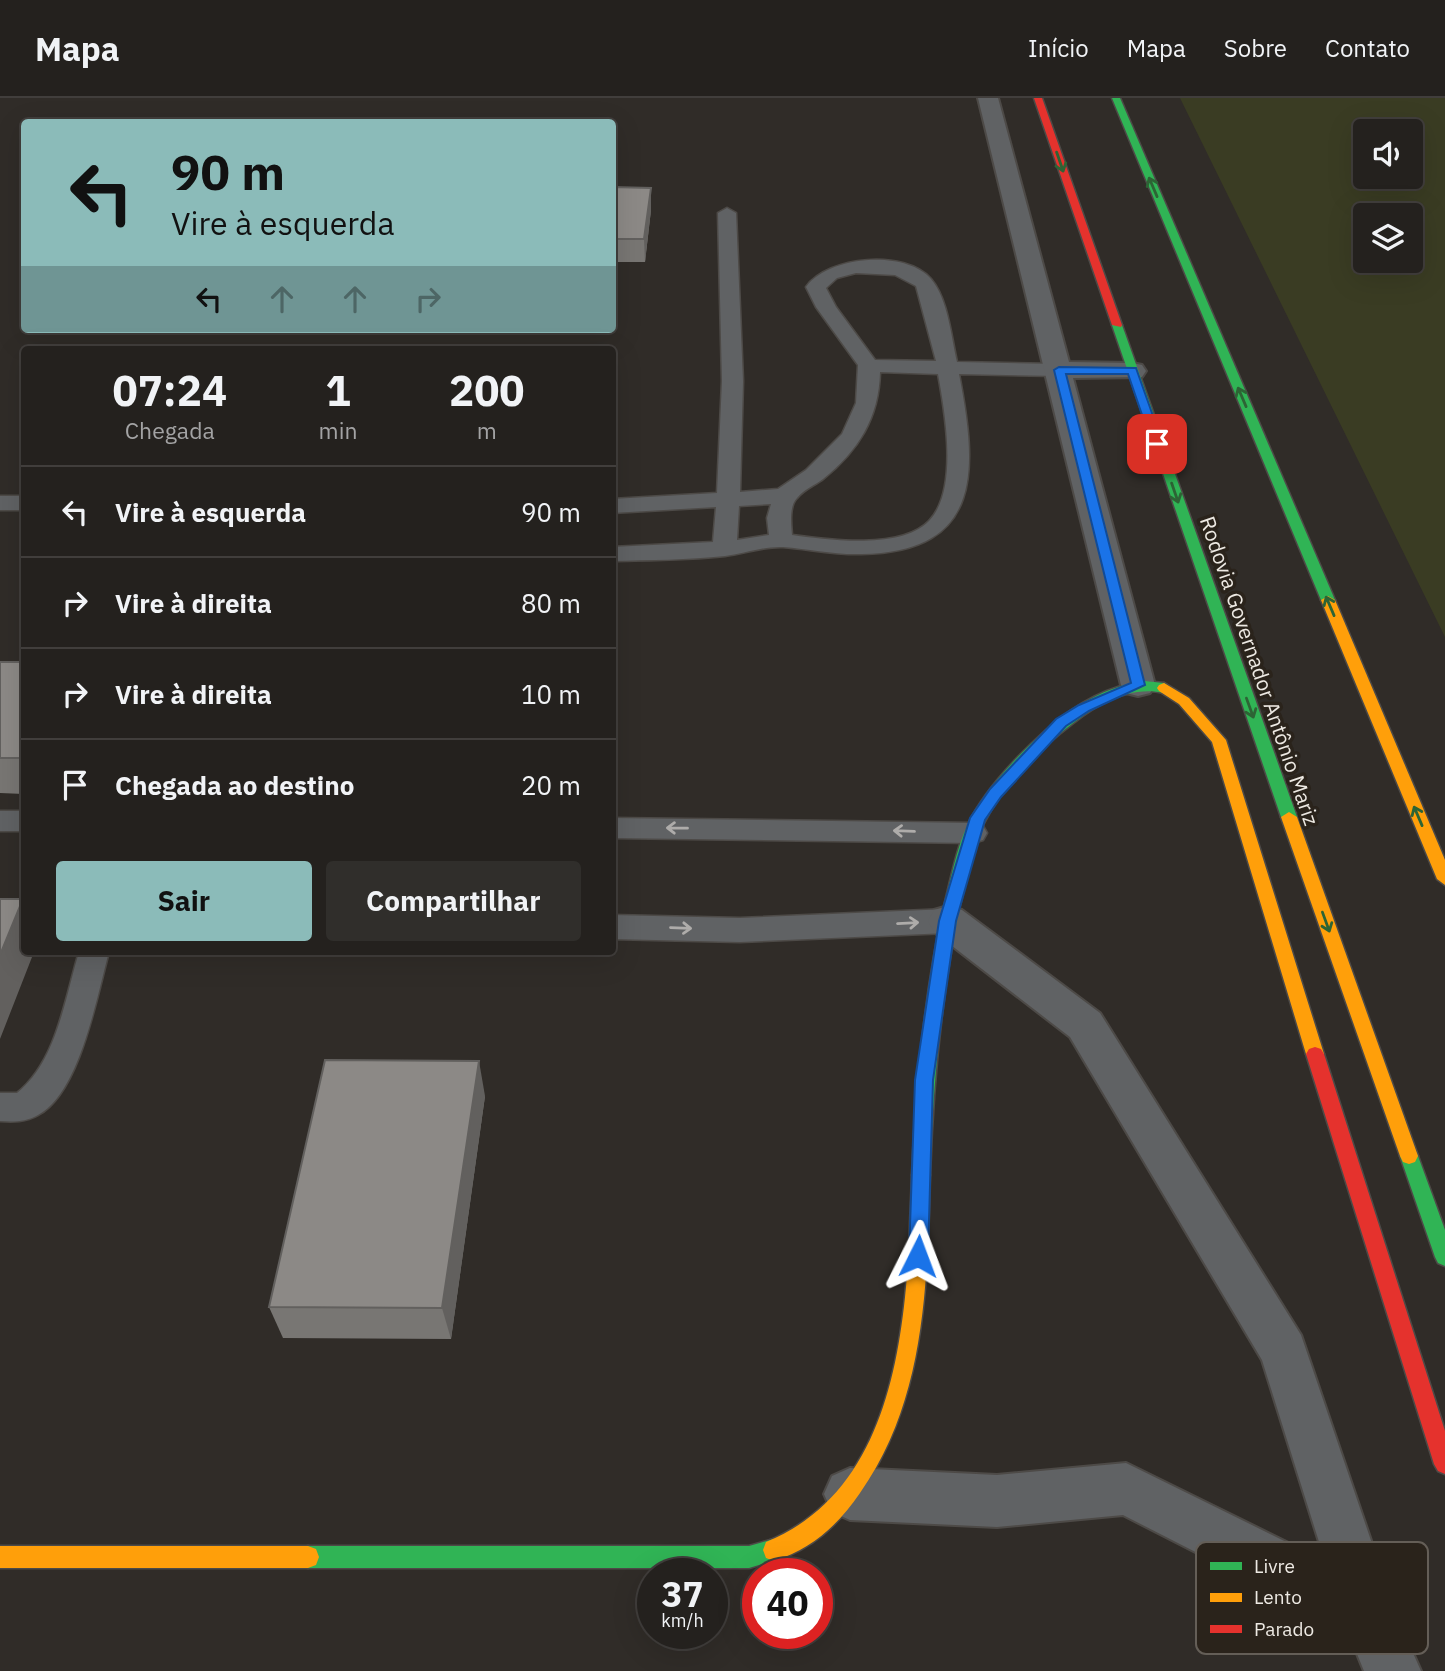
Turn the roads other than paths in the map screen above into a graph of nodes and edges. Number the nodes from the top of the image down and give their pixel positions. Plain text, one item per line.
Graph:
1 (988, 98) edge
2 (1038, 98) edge
3 (1116, 98) edge
4 (727, 213) dead end
5 (869, 366) junction
6 (950, 368) junction
7 (1059, 370) junction
8 (1132, 370) junction
9 (784, 496) junction
10 (729, 498) junction
11 (0, 503) edge
12 (21, 503) edge
13 (616, 506) edge
14 (781, 540) junction
15 (724, 549) junction
16 (616, 554) edge
17 (1138, 685) junction
18 (0, 821) edge
19 (21, 821) edge
20 (616, 828) edge
21 (973, 833) junction
22 (1445, 879) edge
23 (948, 921) junction
24 (616, 927) edge
25 (93, 955) edge
26 (0, 1107) edge
27 (1445, 1257) edge
28 (1445, 1464) edge
29 (850, 1494) junction
30 (1231, 1542) edge
31 (1345, 1542) edge
32 (0, 1557) edge
33 (1385, 1654) edge
34 (1392, 1671) edge

1 - 7 street
2 -> 8 main road, Rodovia Governador Antônio Mariz
22 -> 3 main road
4 - 10 lane
5 - 6 lane
5 - 6 lane
5 - 9 lane
6 - 7 lane
6 - 14 lane
7 - 8 street
7 - 17 street
8 -> 27 main road, Rodovia Governador Antônio Mariz
9 - 10 lane
9 - 14 lane
10 - 13 lane
10 - 15 lane
11 - 12 lane
14 - 15 lane
15 - 16 lane
17 - 21 main road
17 - 28 main road
18 - 19 lane
21 -> 20 lane
21 - 23 main road
24 -> 23 lane
23 - 29 main road
23 - 31 street
25 - 26 lane
29 - 30 street
29 - 32 main road
33 - 34 street

